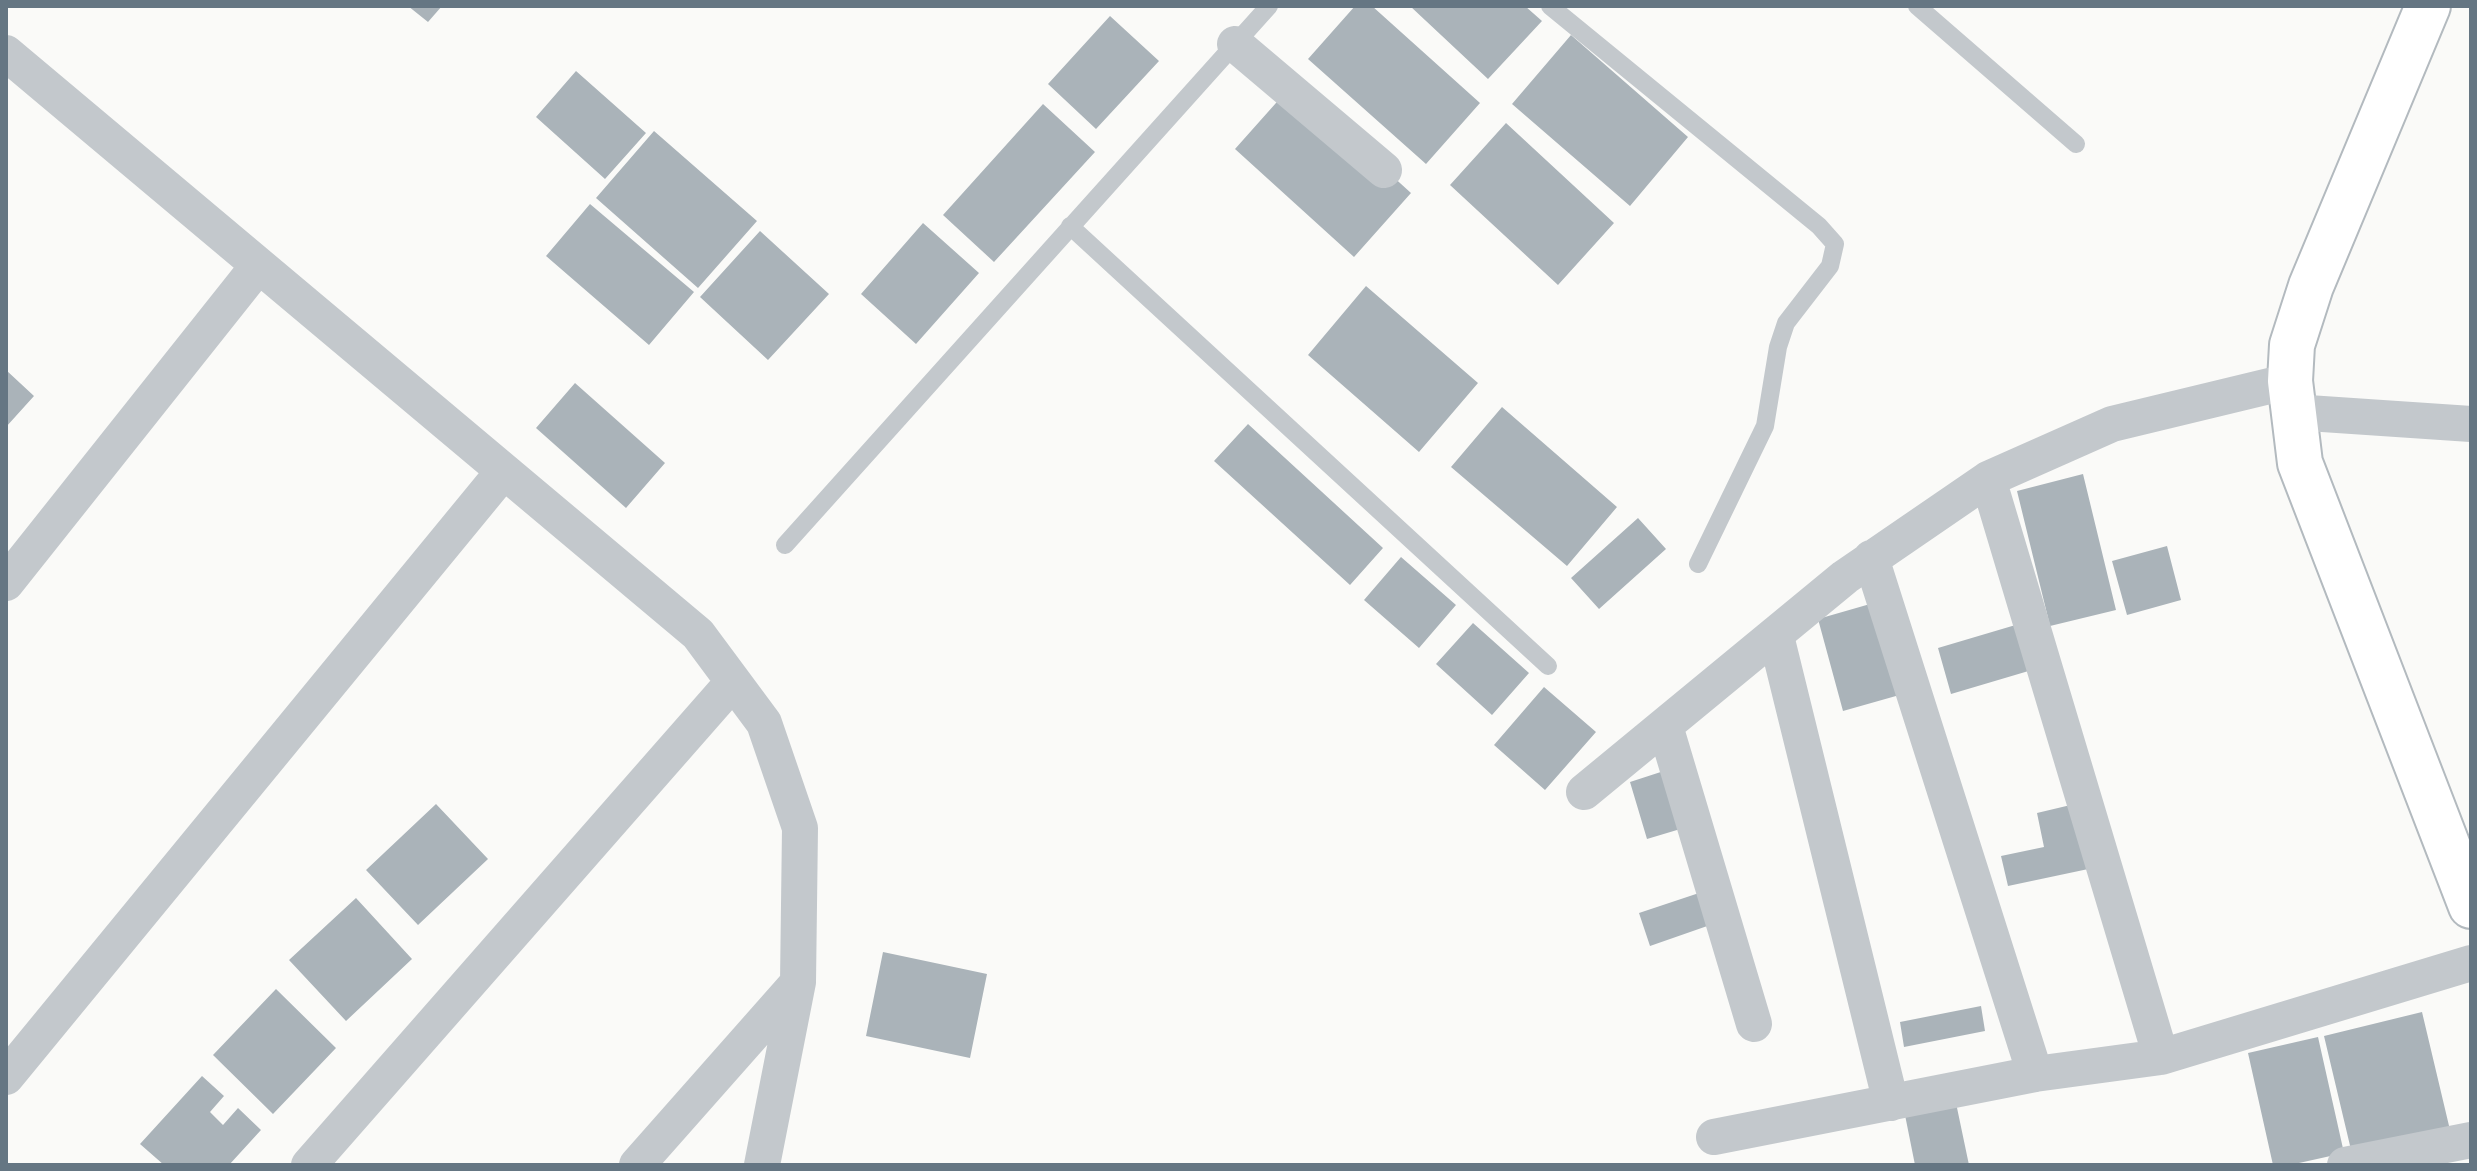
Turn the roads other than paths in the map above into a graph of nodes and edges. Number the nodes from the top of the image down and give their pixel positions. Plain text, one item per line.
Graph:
1 (1269, 6) edge
2 (1550, 6) edge
3 (1917, 6) edge
4 (2428, 6) edge
5 (1235, 44) junction
6 (6, 53) edge
7 (2076, 144) dead end
8 (1384, 170) dead end
9 (1070, 226) junction
10 (258, 266) junction
11 (2291, 396) junction
12 (2471, 424) edge
13 (503, 472) junction
14 (1988, 479) junction
15 (785, 545) dead end
16 (1871, 558) junction
17 (1698, 564) dead end
18 (6, 583) edge
19 (1776, 636) junction
20 (1548, 666) dead end
21 (733, 682) junction
22 (1665, 726) junction
23 (1584, 792) dead end
24 (2471, 906) edge
25 (2471, 963) edge
26 (798, 982) junction
27 (1754, 1024) dead end
28 (2161, 1057) junction
29 (2035, 1074) junction
30 (6, 1077) edge
31 (1891, 1103) junction
32 (1714, 1137) dead end
33 (2471, 1140) edge
34 (309, 1165) edge
35 (637, 1165) edge
36 (762, 1165) edge
37 (2345, 1165) edge

1 - 5 lane
2 - 17 lane
3 - 7 lane
4 - 11 street
5 - 8 street
5 - 9 lane
6 - 10 street
9 - 15 lane
9 - 20 lane
10 - 13 street
10 - 18 street
11 - 12 street
11 - 14 street
11 - 24 street
13 - 21 street
13 - 30 street
14 - 16 street
14 - 28 street
16 - 19 street
16 - 29 street
19 - 22 street
19 - 31 street
21 - 26 street
21 - 34 street
22 - 23 street
22 - 27 street
25 - 28 street
26 - 35 street
26 - 36 street
28 - 29 street
29 - 31 street
31 - 32 street
33 - 37 street

